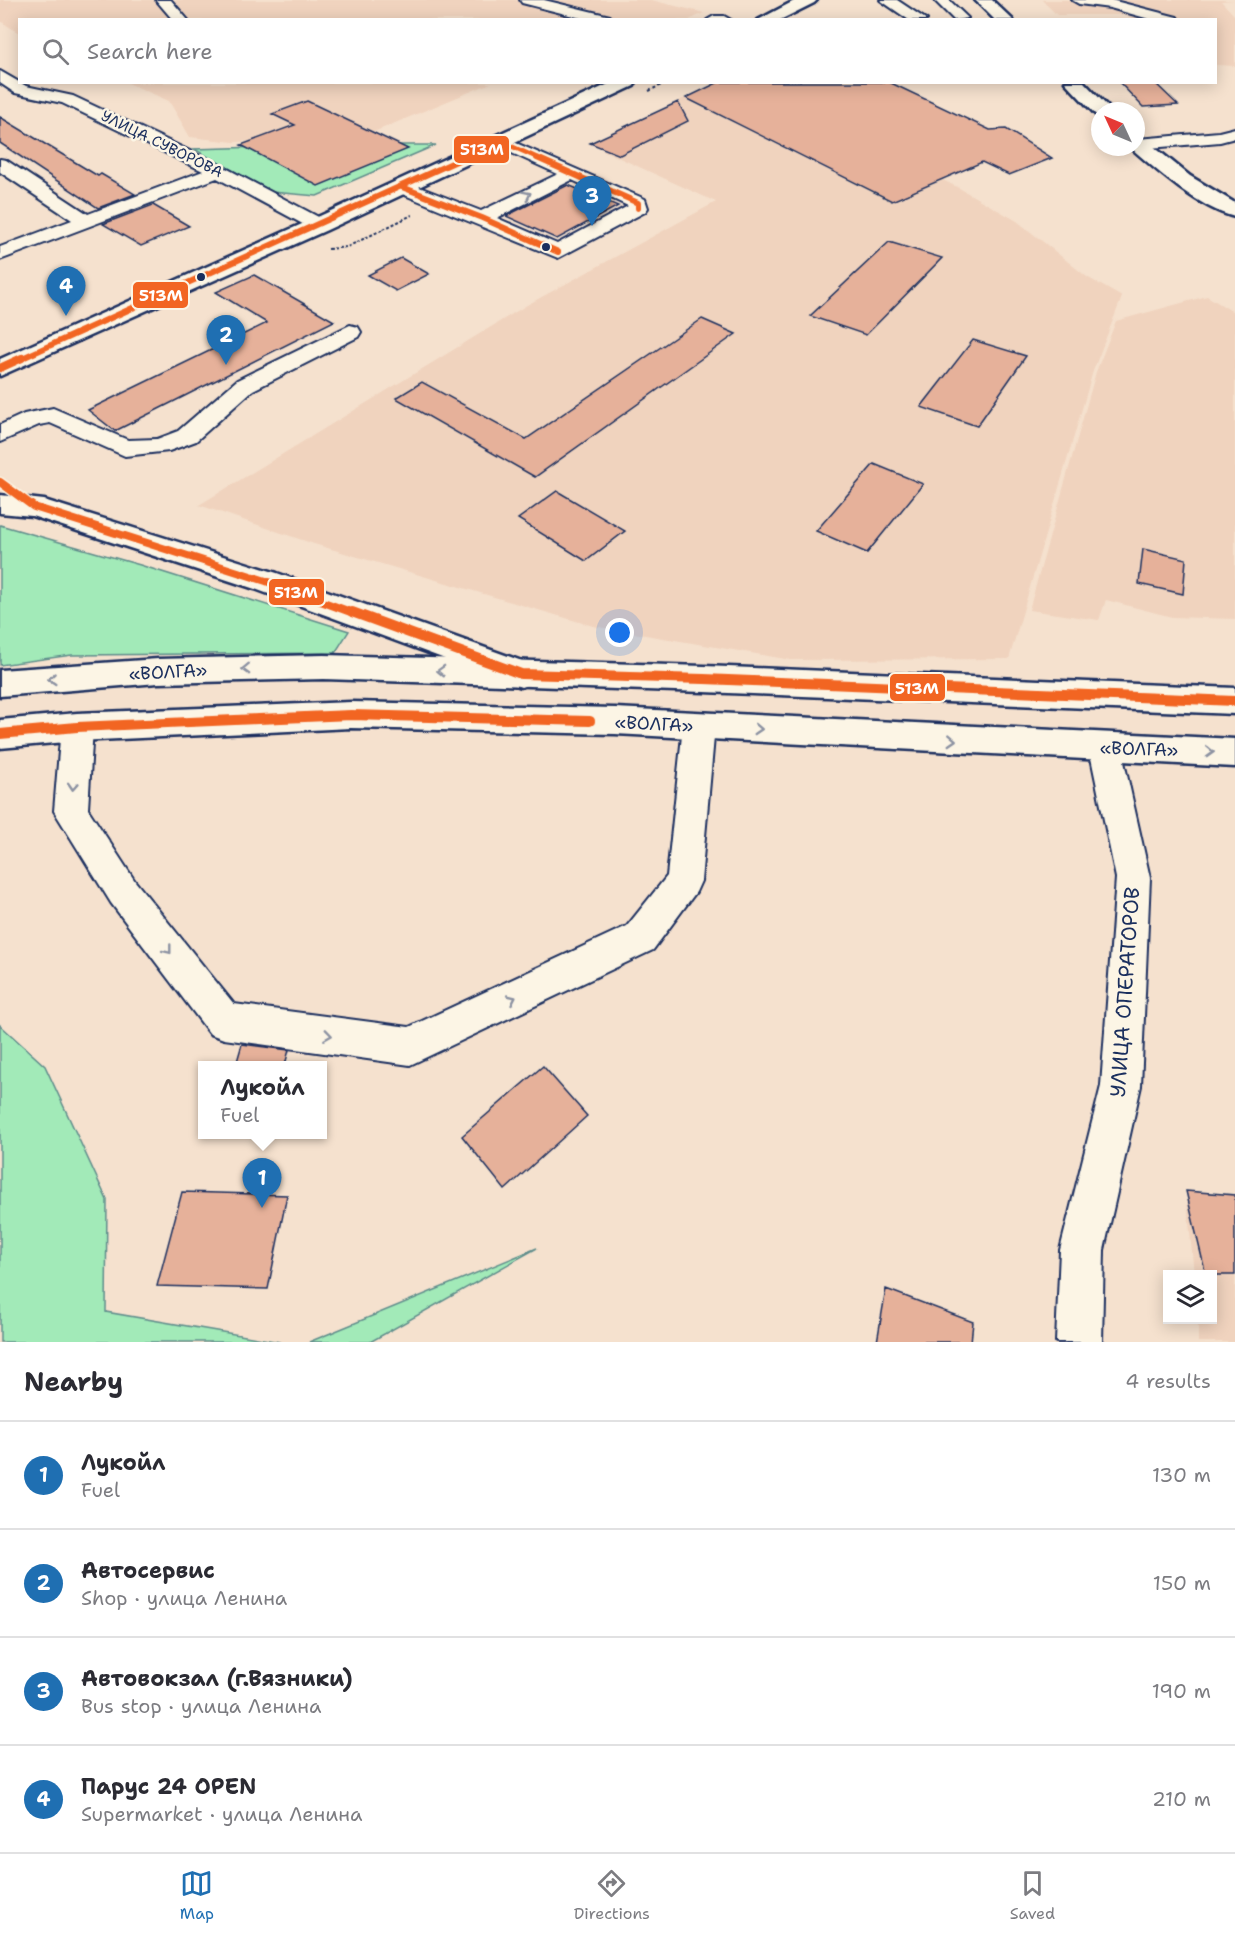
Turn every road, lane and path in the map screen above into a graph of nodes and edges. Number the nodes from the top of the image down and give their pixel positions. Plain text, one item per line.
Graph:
1 (162, 0) edge
2 (527, 0) edge
3 (809, 0) edge
4 (887, 0) edge
5 (941, 0) edge
6 (983, 0) edge
7 (1079, 0) edge
8 (1115, 2) edge
9 (179, 18) edge
10 (602, 18) edge
11 (770, 18) edge
12 (917, 18) edge
13 (960, 18) edge
14 (1003, 18) edge
15 (1166, 18) edge
16 (0, 76) edge
17 (624, 84) edge
18 (1075, 84) edge
19 (21, 90) junction
20 (0, 97) edge
21 (1094, 102) edge
22 (1235, 133) edge
23 (500, 141) junction
24 (1145, 142) edge
25 (1145, 150) edge
26 (0, 165) edge
27 (218, 171) junction
28 (573, 173) junction
29 (402, 187) junction
30 (1235, 211) edge
31 (482, 218) junction
32 (86, 221) junction
33 (319, 225) junction
34 (0, 254) edge
35 (350, 332) dead end
36 (0, 368) edge
37 (0, 435) edge
38 (0, 482) edge
39 (0, 504) edge
40 (34, 507) junction
41 (521, 674) junction
42 (0, 683) edge
43 (1235, 701) edge
44 (699, 726) junction
45 (77, 728) junction
46 (0, 734) edge
47 (1105, 748) junction
48 (1235, 753) edge
49 (1079, 1342) edge

1 - 9 street
2 - 10 street
3 - 11 main road
4 - 12 street
5 - 13 street
6 - 14 main road
7 - 8 street
8 - 15 street
16 - 19 street, УЛИЦА СУВОРОВА
17 - 23 main road
18 - 21 main road
19 - 20 street
19 - 27 street, УЛИЦА СУВОРОВА
22 - 24 street
23 - 28 street
23 - 29 main road
25 - 30 main road
26 - 32 street
27 - 32 street
27 - 33 street, УЛИЦА СУВОРОВА
31 -> 28 street
28 - 31 street
29 - 31 street
29 - 33 main road
32 - 34 street
33 - 36 main road
35 - 37 street
38 - 40 main road
39 - 40 main road
40 - 41 main road
41 -> 42 main road, «ВОЛГА»
41 - 43 main road, «ВОЛГА»
44 - 45 main road, «ВОЛГА»
45 -> 44 street
44 -> 47 main road, «ВОЛГА»
45 - 46 main road, «ВОЛГА»
47 -> 48 main road, «ВОЛГА»
47 - 49 street, УЛИЦА ОПЕРАТОРОВ

